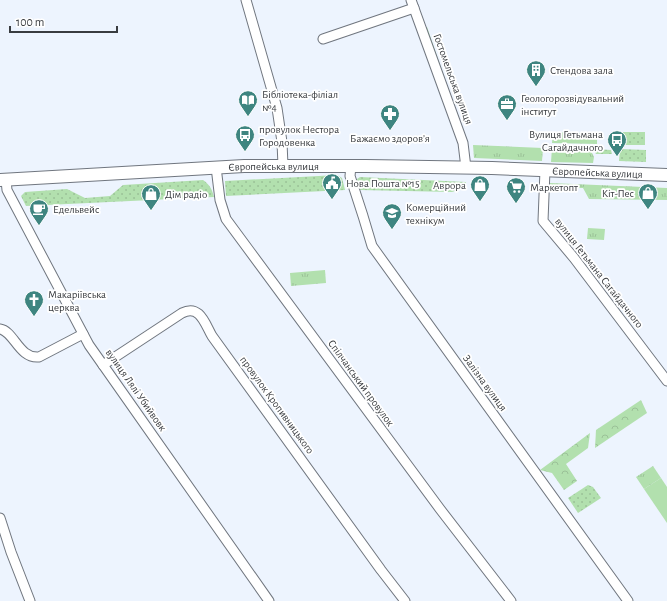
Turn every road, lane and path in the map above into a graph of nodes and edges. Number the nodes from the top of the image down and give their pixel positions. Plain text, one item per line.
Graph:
1 (246, 0) edge
2 (412, 4) edge
3 (323, 39) dead end
4 (283, 166) junction
5 (351, 166) junction
6 (216, 167) junction
7 (466, 168) junction
8 (544, 170) junction
9 (667, 175) edge
10 (3, 180) edge
11 (0, 329) edge
12 (83, 334) junction
13 (104, 365) junction
14 (667, 381) edge
15 (0, 518) edge
16 (30, 601) edge
17 (269, 601) edge
18 (405, 601) edge
19 (511, 601) edge
20 (628, 601) edge

1 - 4 street
2 - 3 street
2 - 7 street, Гостомельська вулиця
4 - 5 main road, Європейська вулиця
4 - 6 main road, Європейська вулиця
5 - 7 main road, Європейська вулиця
5 - 20 street, Залізна вулиця
6 - 10 main road, Європейська вулиця
6 - 19 street, Спілчанський провулок
7 - 8 main road, Європейська вулиця
8 - 9 main road, Європейська вулиця
8 - 14 street, вулиця Гетьмана Сагайдачного
10 - 12 street, вулиця Лялі Убийвовк
11 - 12 street
12 - 13 street, вулиця Лялі Убийвовк
13 - 17 street, вулиця Лялі Убийвовк
13 - 18 street, провулок Кропивницького
15 - 16 street

